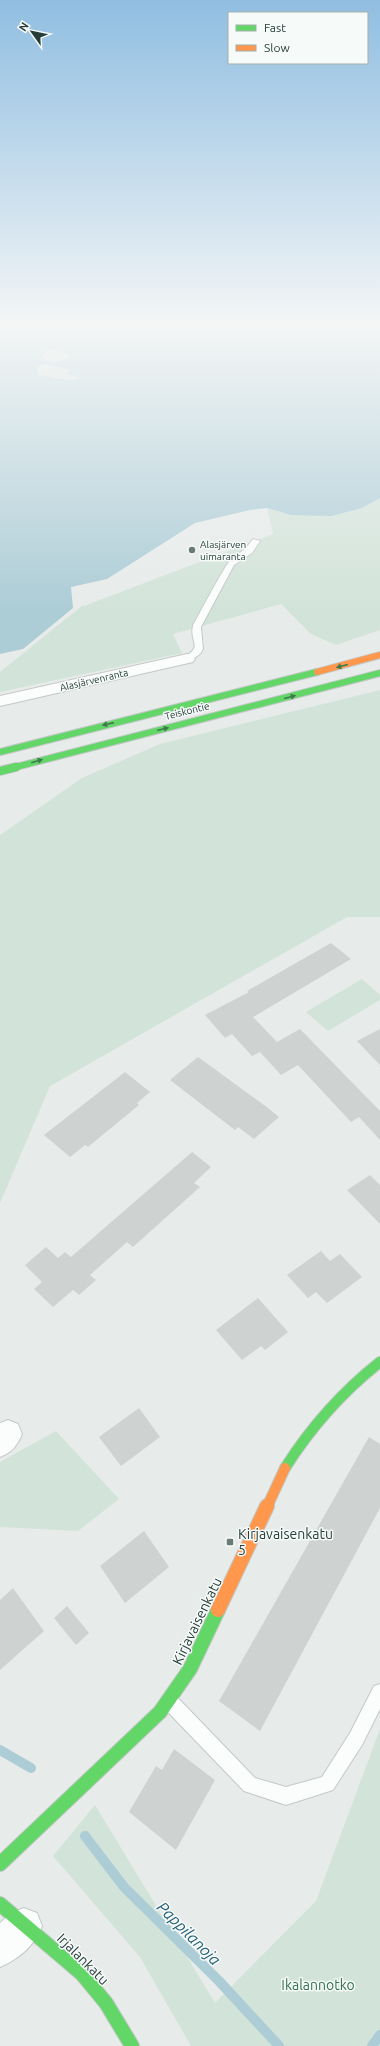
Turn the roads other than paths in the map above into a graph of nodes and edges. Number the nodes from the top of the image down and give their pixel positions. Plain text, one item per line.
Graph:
1 (256, 540) dead end
2 (380, 655) edge
3 (187, 659) joint
4 (380, 673) edge
5 (0, 701) edge
6 (0, 752) edge
7 (0, 771) edge
8 (380, 1362) edge
9 (380, 1692) edge
10 (169, 1702) junction
11 (0, 1864) edge
12 (8, 1926) edge
13 (132, 2046) edge

1 - 3 lane
2 -> 6 main road, Teiskontie
3 - 5 street, Alasjärvenranta
7 -> 4 main road, Teiskontie
8 - 10 main road, Kirjavaisenkatu
9 - 10 lane
10 - 11 main road, Kirjavaisenkatu
12 - 13 main road, Irjalankatu

